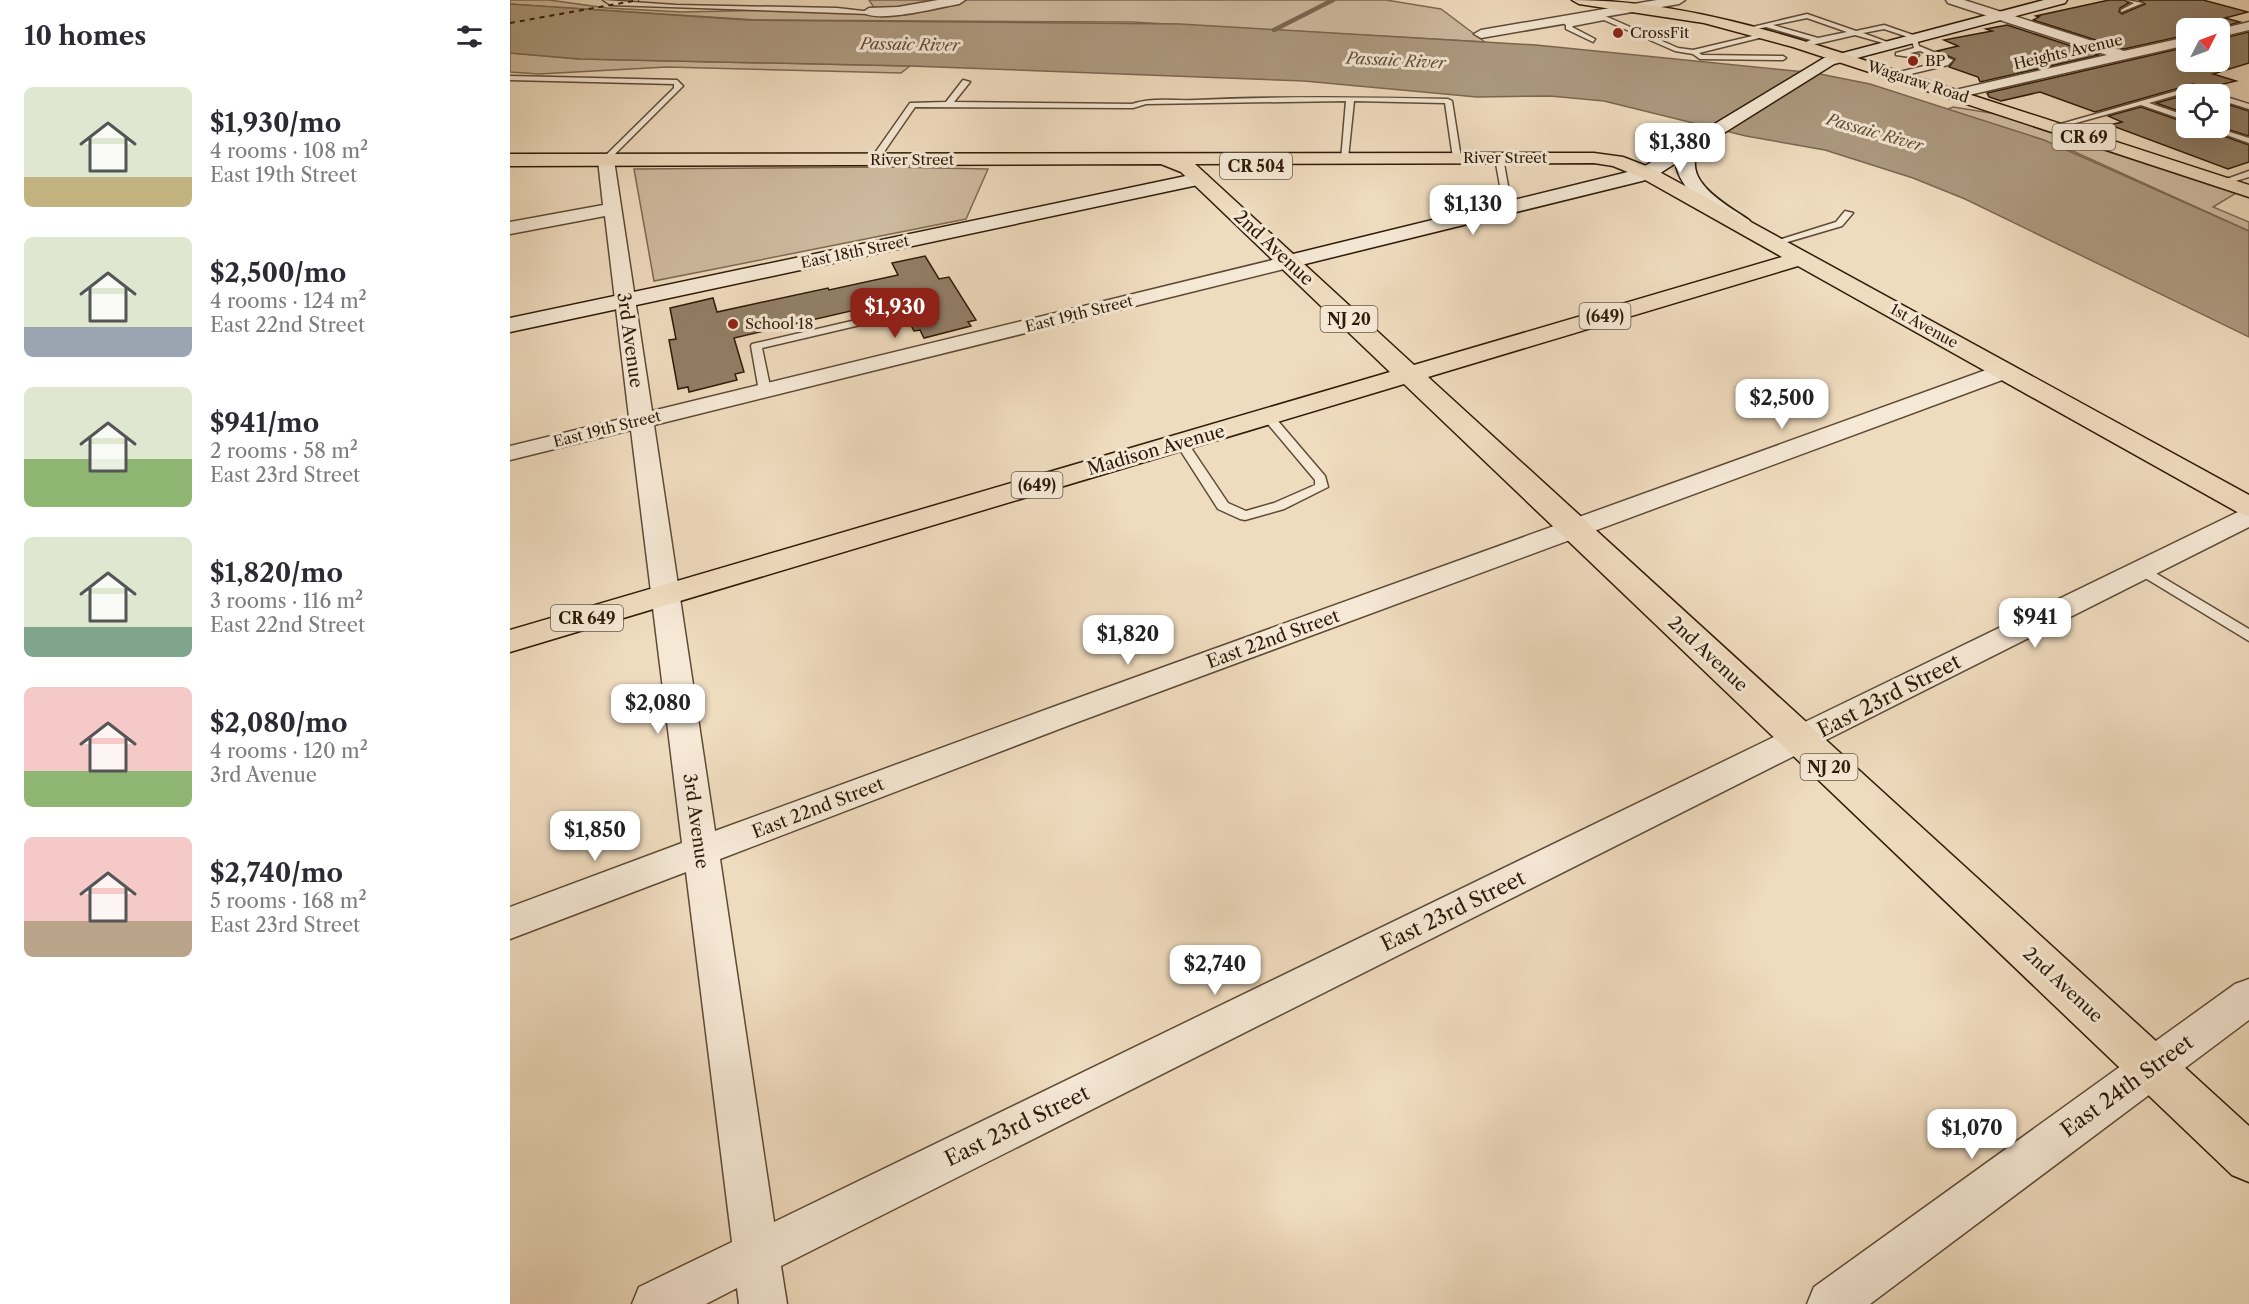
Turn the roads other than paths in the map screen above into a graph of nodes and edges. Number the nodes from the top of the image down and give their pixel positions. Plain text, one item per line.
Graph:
1 (606, 0) edge
2 (959, 0) edge
3 (1579, 0) edge
4 (1679, 0) edge
5 (1952, 0) edge
6 (2060, 0) edge
7 (2129, 0) edge
8 (1633, 8) junction
9 (2123, 11) dead end
10 (869, 12) joint
11 (2000, 15) junction
12 (1600, 16) junction
13 (1566, 22) junction
14 (1806, 23) dead end
15 (1825, 25) junction
16 (1815, 26) dead end
17 (2249, 26) edge
18 (1764, 30) junction
19 (2230, 31) edge
20 (1856, 33) junction
21 (1481, 34) dead end
22 (1799, 35) junction
23 (1593, 40) dead end
24 (1818, 40) junction
25 (2176, 44) edge
26 (1694, 51) junction
27 (1918, 52) junction
28 (2124, 56) junction
29 (1840, 57) junction
30 (1783, 58) dead end
31 (1899, 60) junction
32 (1929, 65) junction
33 (510, 78) edge
34 (966, 82) dead end
35 (2176, 93) edge
36 (1956, 94) junction
37 (1350, 99) junction
38 (2230, 100) edge
39 (2139, 102) junction
40 (948, 104) junction
41 (2249, 106) edge
42 (1349, 108) junction
43 (1449, 110) junction
44 (2176, 115) edge
45 (2054, 127) junction
46 (2230, 134) edge
47 (2249, 141) edge
48 (1694, 144) junction
49 (1344, 158) junction
50 (1457, 158) junction
51 (1499, 158) junction
52 (1594, 158) junction
53 (1162, 159) junction
54 (1314, 159) junction
55 (510, 160) edge
56 (606, 160) junction
57 (874, 160) junction
58 (1647, 173) junction
59 (2249, 174) edge
60 (1200, 179) junction
61 (2222, 182) junction
62 (2249, 191) edge
63 (1508, 208) junction
64 (611, 209) junction
65 (1848, 213) dead end
66 (510, 228) edge
67 (1749, 229) junction
68 (1774, 243) junction
69 (1801, 258) junction
70 (1288, 262) junction
71 (624, 301) junction
72 (882, 317) dead end
73 (510, 325) edge
74 (2004, 371) junction
75 (1410, 375) junction
76 (765, 391) junction
77 (1268, 417) junction
78 (641, 421) junction
79 (1181, 442) junction
80 (510, 453) edge
81 (2249, 507) edge
82 (2249, 517) edge
83 (1575, 529) junction
84 (2142, 570) junction
85 (664, 595) junction
86 (2249, 636) edge
87 (510, 640) edge
88 (1801, 740) junction
89 (700, 852) junction
90 (510, 924) edge
91 (2249, 997) edge
92 (2151, 1067) junction
93 (2249, 1158) edge
94 (756, 1255) junction
95 (656, 1304) edge
96 (763, 1304) edge
97 (1831, 1304) edge

1 - 10 lane
2 - 10 street
3 - 8 main road, Wagaraw Road
4 - 8 street
5 - 11 street
6 - 11 main road
7 - 9 lane
8 - 12 street
8 - 18 main road, Wagaraw Road
11 - 27 main road
11 - 28 street
12 - 13 street
12 - 26 lane
13 - 21 street
13 - 23 lane
14 - 15 lane
15 - 16 lane
15 - 18 lane
15 - 20 lane
17 - 19 street
18 - 22 main road, Wagaraw Road
18 - 26 lane
20 - 24 lane
20 - 27 lane
20 - 31 lane
22 - 24 lane
22 - 24 lane
22 - 29 main road, Wagaraw Road
25 - 28 street, Heights Avenue
26 - 30 lane
27 - 31 main road
27 - 32 lane
27 - 32 lane
28 - 36 street, Heights Avenue
29 - 31 main road, Wagaraw Road / CR 69
29 - 31 main road
29 - 48 main road, CR 504
31 - 32 lane
31 - 32 lane
31 - 36 main road, Wagaraw Road / CR 69
33 - 56 lane
34 - 40 lane
35 - 39 lane
36 - 45 main road, Wagaraw Road / CR 69
37 - 40 lane
37 - 42 lane
37 - 43 lane
38 - 41 lane
39 - 44 lane
39 - 45 lane
40 - 57 lane
42 - 43 lane
42 - 49 lane
43 - 50 lane
45 - 61 main road, Wagaraw Road / CR 69
46 - 47 lane
48 - 52 main road, River Street / CR 504
48 - 58 main road, East 19th Street
48 - 67 main road
49 - 50 main road, River Street / CR 504
49 - 54 main road, River Street / CR 504
50 - 51 main road, River Street / CR 504
51 - 52 main road, River Street / CR 504
51 - 63 lane
52 - 58 main road, 1st Avenue
53 - 54 main road, River Street
53 - 57 main road, River Street
53 - 60 main road, 2nd Avenue
54 - 60 main road, River Street / CR 504
55 - 56 main road, River Street
56 - 57 main road, River Street
56 - 64 street, 3rd Avenue
58 - 63 main road, East 19th Street
58 - 67 main road, 1st Avenue
59 - 61 lane
60 - 70 main road, 2nd Avenue / NJ 20
60 - 71 main road, East 18th Street
61 - 62 main road, Wagaraw Road / CR 69
63 - 70 main road, East 19th Street
64 - 66 street
64 - 71 street, 3rd Avenue
65 - 68 lane
67 - 68 main road, 1st Avenue
68 - 69 main road, 1st Avenue
69 - 74 main road, 1st Avenue
69 - 75 main road, Madison Avenue / (649)
70 - 75 main road, 2nd Avenue / NJ 20
70 - 76 street, East 19th Street
71 - 73 main road, East 18th Street
71 - 78 street, 3rd Avenue
72 - 76 lane
74 - 81 main road, 1st Avenue
74 - 83 street, East 22nd Street
75 - 77 main road, Madison Avenue / (649)
75 - 83 main road, 2nd Avenue / NJ 20
76 - 78 street, East 19th Street
77 - 79 main road, Madison Avenue / (649)
77 - 79 lane
78 - 80 street, East 19th Street
78 - 85 street, 3rd Avenue
79 - 85 main road, Madison Avenue / (649)
82 - 84 street, East 23rd Street
83 - 88 main road, 2nd Avenue / NJ 20
83 - 89 street, East 22nd Street
84 - 86 lane
84 - 88 street, East 23rd Street
85 - 87 main road, Madison Avenue / CR 649
85 - 89 street, 3rd Avenue
88 - 92 main road, 2nd Avenue / NJ 20
88 - 94 street, East 23rd Street
89 - 90 street, East 22nd Street
89 - 94 street, 3rd Avenue
91 - 92 street, East 24th Street
92 - 93 main road, 2nd Avenue / NJ 20
92 - 97 street, East 24th Street
94 - 95 street, East 23rd Street
94 - 96 street, 3rd Avenue

